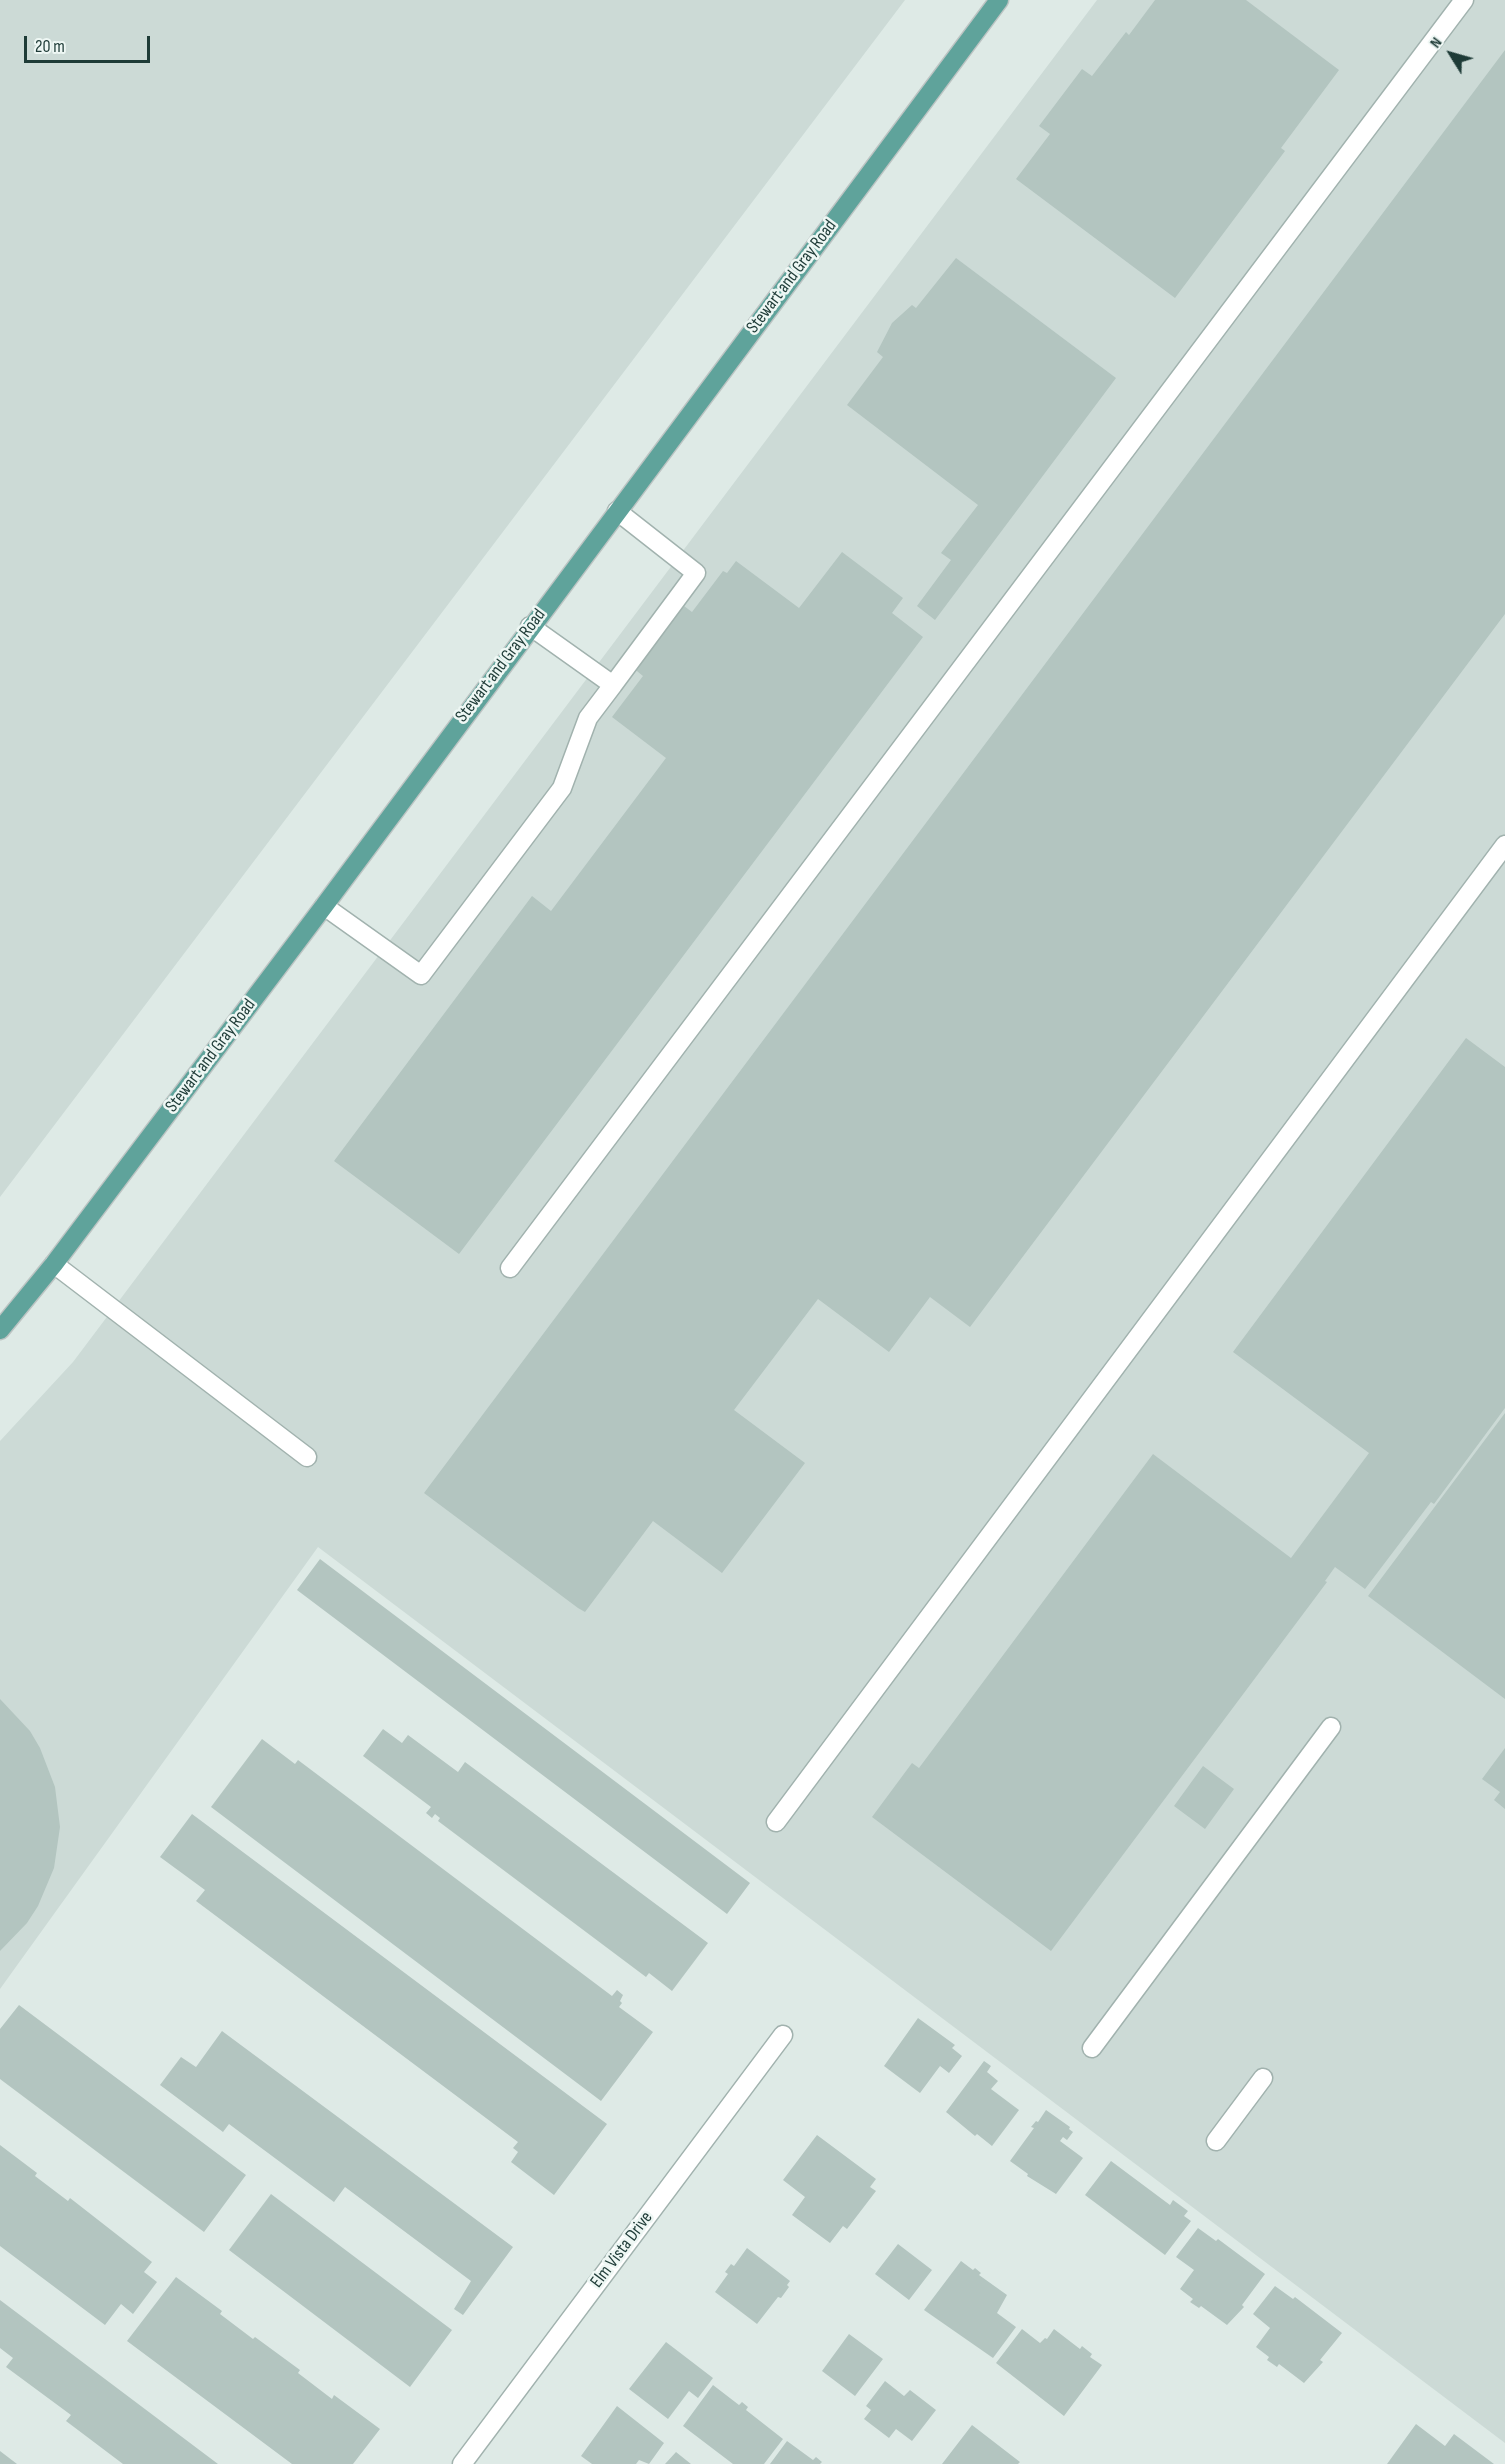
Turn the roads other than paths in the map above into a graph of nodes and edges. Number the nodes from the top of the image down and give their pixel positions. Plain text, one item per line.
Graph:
1 (999, 0) edge
2 (1464, 0) edge
3 (617, 511) junction
4 (530, 626) junction
5 (612, 685) junction
6 (1505, 845) edge
7 (324, 906) junction
8 (54, 1264) junction
9 (510, 1268) dead end
10 (0, 1330) edge
11 (307, 1457) dead end
12 (1331, 1727) dead end
13 (776, 1822) dead end
14 (783, 2036) dead end
15 (1092, 2048) dead end
16 (1263, 2078) dead end
17 (1216, 2141) dead end
18 (462, 2464) edge

1 - 3 main road, Stewart and Gray Road
2 - 9 street
3 - 4 main road, Stewart and Gray Road
3 - 5 street
4 - 5 street
4 - 7 main road, Stewart and Gray Road
5 - 7 street
6 - 13 street
7 - 8 main road, Stewart and Gray Road
8 - 10 main road, Stewart and Gray Road
8 - 11 street
12 - 15 street
14 - 18 street, Elm Vista Drive
16 - 17 street

